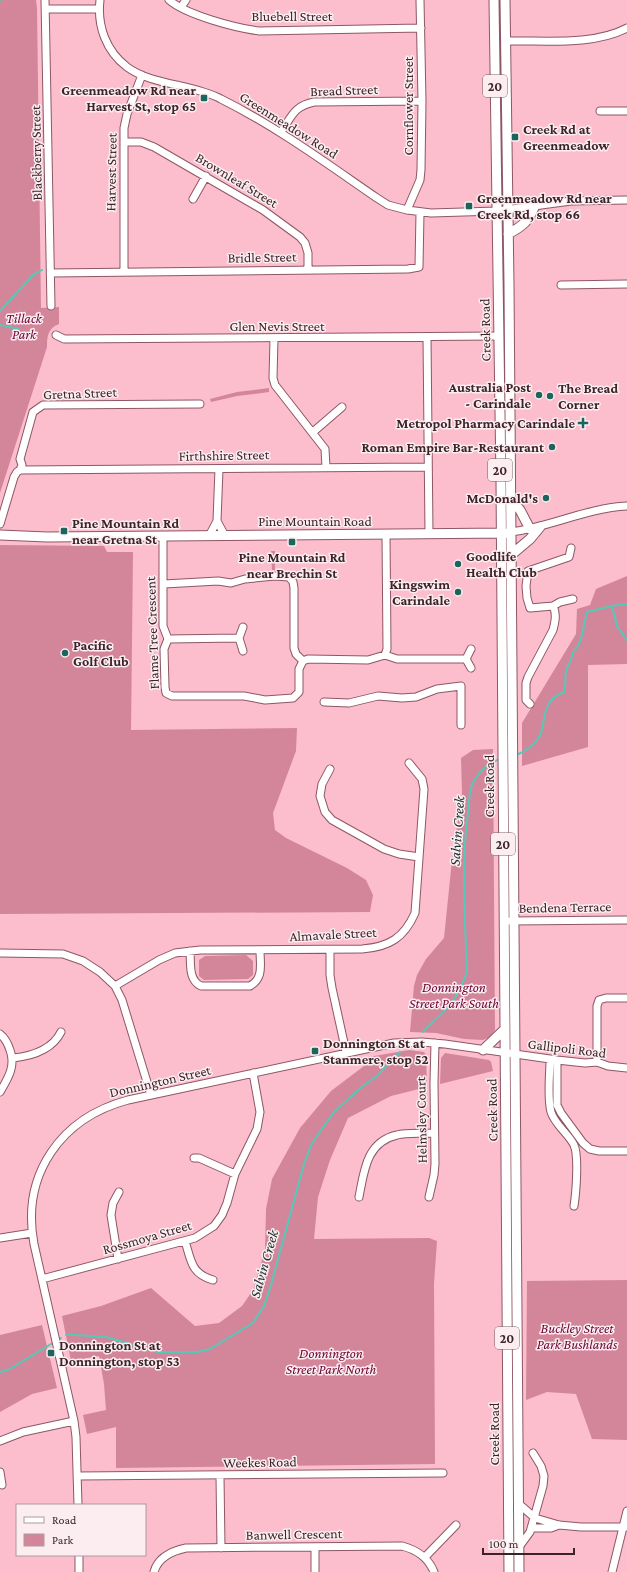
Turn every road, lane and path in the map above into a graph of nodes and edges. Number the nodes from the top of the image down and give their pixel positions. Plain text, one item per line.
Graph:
1 (45, 0) edge
2 (100, 0) edge
3 (169, 0) edge
4 (186, 0) edge
5 (420, 0) edge
6 (494, 0) edge
7 (505, 0) edge
8 (181, 7) junction
9 (46, 9) junction
10 (99, 9) junction
11 (421, 28) junction
12 (627, 28) edge
13 (506, 42) junction
14 (142, 75) junction
15 (422, 101) junction
16 (600, 111) dead end
17 (627, 111) edge
18 (282, 132) junction
19 (124, 142) junction
20 (206, 176) junction
21 (193, 198) dead end
22 (627, 200) edge
23 (535, 205) junction
24 (407, 210) junction
25 (508, 210) junction
26 (420, 212) junction
27 (497, 212) junction
28 (508, 234) junction
29 (308, 270) junction
30 (124, 272) junction
31 (51, 273) junction
32 (627, 284) edge
33 (561, 285) dead end
34 (51, 306) dead end
35 (56, 335) dead end
36 (499, 336) junction
37 (427, 337) junction
38 (274, 339) junction
39 (200, 404) dead end
40 (342, 407) dead end
41 (313, 432) junction
42 (326, 467) junction
43 (428, 467) junction
44 (219, 469) junction
45 (20, 470) junction
46 (511, 499) junction
47 (627, 506) edge
48 (217, 521) junction
49 (0, 524) edge
50 (540, 526) junction
51 (530, 529) junction
52 (511, 532) junction
53 (501, 533) junction
54 (429, 534) junction
55 (0, 535) edge
56 (386, 535) junction
57 (163, 536) junction
58 (209, 536) junction
59 (225, 536) junction
60 (571, 548) dead end
61 (511, 555) junction
62 (164, 584) junction
63 (573, 599) dead end
64 (553, 606) junction
65 (243, 627) dead end
66 (239, 638) junction
67 (168, 639) junction
68 (471, 649) dead end
69 (243, 651) dead end
70 (385, 654) junction
71 (466, 658) junction
72 (303, 661) junction
73 (471, 668) dead end
74 (324, 702) dead end
75 (530, 704) dead end
76 (461, 725) dead end
77 (409, 764) dead end
78 (330, 769) dead end
79 (419, 857) junction
80 (627, 920) edge
81 (504, 921) junction
82 (514, 921) junction
83 (260, 950) junction
84 (330, 950) junction
85 (190, 951) junction
86 (0, 953) edge
87 (115, 986) junction
88 (627, 998) edge
89 (505, 1029) junction
90 (61, 1032) dead end
91 (0, 1034) edge
92 (435, 1043) junction
93 (483, 1050) junction
94 (346, 1052) junction
95 (505, 1053) junction
96 (515, 1055) junction
97 (13, 1058) junction
98 (554, 1060) junction
99 (597, 1062) junction
100 (627, 1068) edge
101 (254, 1073) junction
102 (0, 1092) edge
103 (151, 1095) junction
104 (553, 1106) junction
105 (434, 1133) junction
106 (627, 1152) edge
107 (194, 1158) dead end
108 (235, 1174) junction
109 (119, 1192) dead end
110 (359, 1197) dead end
111 (429, 1197) dead end
112 (574, 1206) dead end
113 (32, 1233) junction
114 (0, 1238) edge
115 (185, 1241) junction
116 (118, 1259) junction
117 (42, 1279) junction
118 (213, 1280) dead end
119 (74, 1421) junction
120 (0, 1441) edge
121 (533, 1453) dead end
122 (0, 1472) edge
123 (443, 1473) dead end
124 (78, 1476) junction
125 (220, 1476) junction
126 (2, 1485) dead end
127 (78, 1504) edge
128 (519, 1504) junction
129 (627, 1511) edge
130 (535, 1518) junction
131 (456, 1525) dead end
132 (559, 1525) junction
133 (625, 1527) edge
134 (532, 1528) junction
135 (315, 1547) junction
136 (519, 1547) junction
137 (221, 1548) junction
138 (79, 1556) edge
139 (425, 1557) junction
140 (79, 1572) edge
141 (154, 1572) edge
142 (315, 1572) edge
143 (434, 1572) edge
144 (509, 1572) edge
145 (520, 1572) edge
146 (612, 1572) edge

1 - 9 street, Blackberry Street
2 - 10 street, Greenmeadow Road
3 - 8 street, Bluebell Street
4 - 8 street
5 - 11 street, Cornflower Street
6 - 27 main road, Creek Road / 20
7 - 13 main road, Creek Road / 20
8 - 11 street, Bluebell Street
9 - 10 street
9 - 31 street, Blackberry Street
10 - 14 street, Greenmeadow Road
11 - 15 street, Cornflower Street
12 - 13 street
13 - 25 main road, Creek Road / 20
14 - 18 street, Greenmeadow Road
14 - 19 street, Harvest Street
15 - 18 street, Bread Street
15 - 24 street, Cornflower Street
16 - 17 street
18 - 24 street, Greenmeadow Road
19 - 20 street, Brownleaf Street
19 - 30 street, Harvest Street
20 - 21 street
20 - 29 street, Brownleaf Street
22 - 23 street, Greenmeadow Road
23 - 25 street, Greenmeadow Road
23 - 28 main road
24 - 26 street, Greenmeadow Road
25 - 27 street, Greenmeadow Road
25 - 28 main road, Creek Road / 20
26 - 27 street, Greenmeadow Road
26 - 29 street, Bridle Street
27 - 36 main road, Creek Road / 20
28 - 46 main road, Creek Road / 20
29 - 30 street, Bridle Street
30 - 31 street, Bridle Street
31 - 34 street, Blackberry Street
32 - 33 street
35 - 38 street, Glen Nevis Street
36 - 37 street, Glen Nevis Street
36 - 53 main road, Creek Road / 20
37 - 38 street, Glen Nevis Street
37 - 43 street
38 - 41 street
39 - 45 street, Gretna Street
40 - 41 street
41 - 42 street
42 - 43 street, Firthshire Street
42 - 44 street, Firthshire Street
43 - 54 street
44 - 45 street, Firthshire Street
44 - 48 street
45 - 49 street, Gretna Street
46 - 51 main road
46 - 52 main road, Creek Road / 20
47 - 50 street, Pine Mountain Road
48 - 58 street
48 - 59 street
50 - 51 street, Pine Mountain Road
50 - 61 main road
51 - 52 street, Pine Mountain Road
52 - 53 main road, Pine Mountain Road
52 - 61 main road, Creek Road / 20
53 - 54 main road, Pine Mountain Road
53 - 81 main road, Creek Road / 20
54 - 56 main road, Pine Mountain Road
55 - 57 main road, Pine Mountain Road
56 - 59 main road, Pine Mountain Road
56 - 70 street
57 - 58 main road, Pine Mountain Road
57 - 62 street, Flame Tree Crescent
58 - 59 main road, Pine Mountain Road
60 - 64 street
61 - 82 main road, Creek Road / 20
62 - 67 street, Flame Tree Crescent
62 - 72 street
63 - 64 street
64 - 75 street
65 - 66 street
66 - 67 street
66 - 69 street
67 - 72 street, Flame Tree Crescent
68 - 71 street
70 - 71 street
70 - 72 street
71 - 73 street
74 - 76 street
77 - 79 street, Almavale Street
78 - 79 street
79 - 84 street, Almavale Street
80 - 82 street, Bendena Terrace
81 - 82 street, Bendena Terrace
81 - 89 main road, Creek Road / 20
82 - 96 main road, Creek Road / 20
83 - 84 street, Almavale Street
83 - 85 street, Almavale Street
83 - 85 street
84 - 94 street
85 - 87 street, Almavale Street
86 - 87 street
87 - 103 street
88 - 99 street
89 - 93 main road
89 - 95 main road, Creek Road / 20
90 - 97 street
91 - 97 street
92 - 93 street, Donnington Street
92 - 94 street, Donnington Street
92 - 105 street, Helmsley Court
93 - 95 street, Donnington Street
94 - 101 street, Donnington Street
95 - 96 street, Gallipoli Road
95 - 144 main road, Creek Road / 20
96 - 98 street, Gallipoli Road
96 - 128 main road, Creek Road / 20
97 - 102 street
98 - 99 street, Gallipoli Road
98 - 104 street
99 - 100 street, Gallipoli Road
101 - 103 street, Donnington Street
101 - 108 street, Rossmoya Street
103 - 113 street, Donnington Street
104 - 106 street
104 - 112 street
105 - 110 street
105 - 111 street, Helmsley Court
107 - 108 street
108 - 115 street, Rossmoya Street
109 - 116 street
113 - 114 street
113 - 117 street, Donnington Street
115 - 116 street, Rossmoya Street
115 - 118 street
116 - 117 street, Rossmoya Street
117 - 119 street, Donnington Street
119 - 120 street
119 - 124 street, Donnington Street
121 - 130 street
122 - 126 street
123 - 125 street, Weekes Road
124 - 125 street, Weekes Road
124 - 127 street, Donnington Street
125 - 137 street
128 - 130 street
128 - 136 main road, Creek Road / 20
129 - 133 street
130 - 132 street
130 - 134 street
131 - 139 street
132 - 133 street
132 - 134 street
133 - 146 street
134 - 136 street
135 - 137 street, Banwell Crescent
135 - 139 street, Banwell Crescent
135 - 142 street
136 - 145 main road, Creek Road / 20
137 - 141 street, Banwell Crescent
138 - 140 street
139 - 143 street

